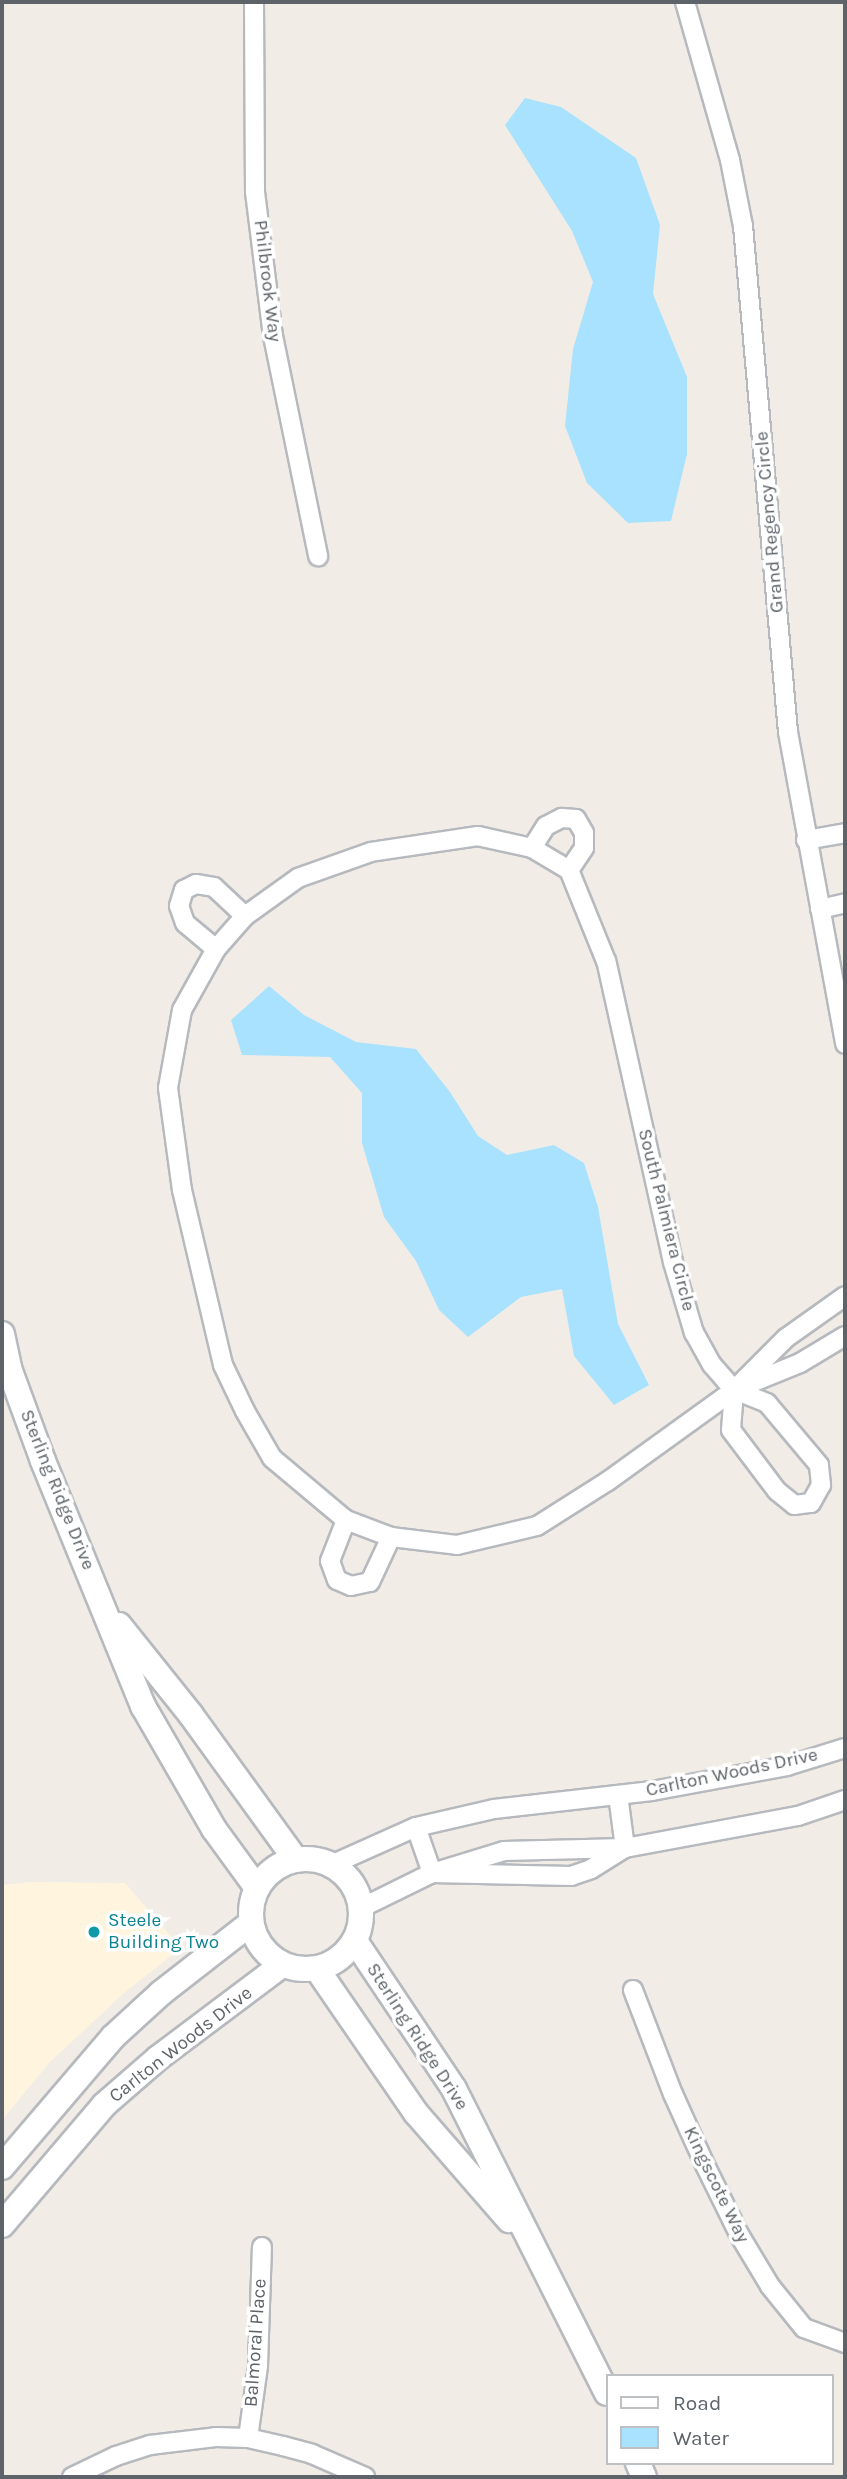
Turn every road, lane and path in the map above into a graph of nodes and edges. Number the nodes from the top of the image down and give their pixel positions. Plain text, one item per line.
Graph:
1 (254, 2) edge
2 (685, 2) edge
3 (318, 556) dead end
4 (845, 833) edge
5 (806, 840) junction
6 (532, 848) junction
7 (569, 870) junction
8 (845, 903) edge
9 (820, 909) junction
10 (245, 916) junction
11 (216, 949) junction
12 (845, 1044) edge
13 (845, 1296) edge
14 (2, 1334) edge
15 (845, 1336) edge
16 (6, 1369) edge
17 (734, 1390) junction
18 (346, 1520) junction
19 (391, 1537) junction
20 (103, 1605) junction
21 (845, 1748) edge
22 (618, 1796) junction
23 (845, 1800) edge
24 (416, 1827) junction
25 (625, 1848) junction
26 (296, 1860) junction
27 (331, 1865) junction
28 (432, 1873) junction
29 (257, 1888) junction
30 (361, 1908) junction
31 (251, 1923) junction
32 (355, 1941) junction
33 (282, 1965) junction
34 (317, 1969) junction
35 (633, 1990) dead end
36 (5, 2163) edge
37 (37, 2180) junction
38 (2, 2225) edge
39 (262, 2247) dead end
40 (532, 2247) junction
41 (845, 2343) edge
42 (606, 2391) edge
43 (248, 2438) junction
44 (72, 2477) edge
45 (365, 2477) edge

1 - 3 street, Philbrook Way
2 - 5 street, Grand Regency Circle
4 - 5 street
5 - 9 street, Grand Regency Circle
6 - 7 street
6 - 7 street
6 - 10 street
7 - 17 street, South Palmiera Circle
8 - 9 street
9 - 12 street, Grand Regency Circle
10 - 11 street
10 - 11 street
11 - 18 street
13 - 17 street
14 - 16 street, Sterling Ridge Drive
15 - 17 street
16 - 20 street, Sterling Ridge Drive
17 - 17 street
17 - 19 street
18 - 19 street
18 - 19 street
20 - 26 street, Sterling Ridge Drive
20 - 29 street, Sterling Ridge Drive
21 - 22 street, Carlton Woods Drive
22 - 24 street, Carlton Woods Drive
22 - 25 street, Carlton Woods Drive
23 - 25 street
24 - 27 street, Carlton Woods Drive
24 - 28 street
25 - 28 street
25 - 28 street
26 - 27 street
26 - 29 street
27 - 30 street
28 - 30 street
29 - 31 street
30 - 32 street
31 - 33 street
31 - 36 street, Carlton Woods Drive
32 - 34 street
32 - 40 street, Sterling Ridge Drive
33 - 34 street
33 - 37 street, Carlton Woods Drive
34 - 40 street, Sterling Ridge Drive
35 - 41 street, Kingscote Way
36 - 37 street
37 - 38 street, Carlton Woods Drive
39 - 43 street, Balmoral Place
40 - 42 street, Sterling Ridge Drive
43 - 44 street
43 - 45 street

